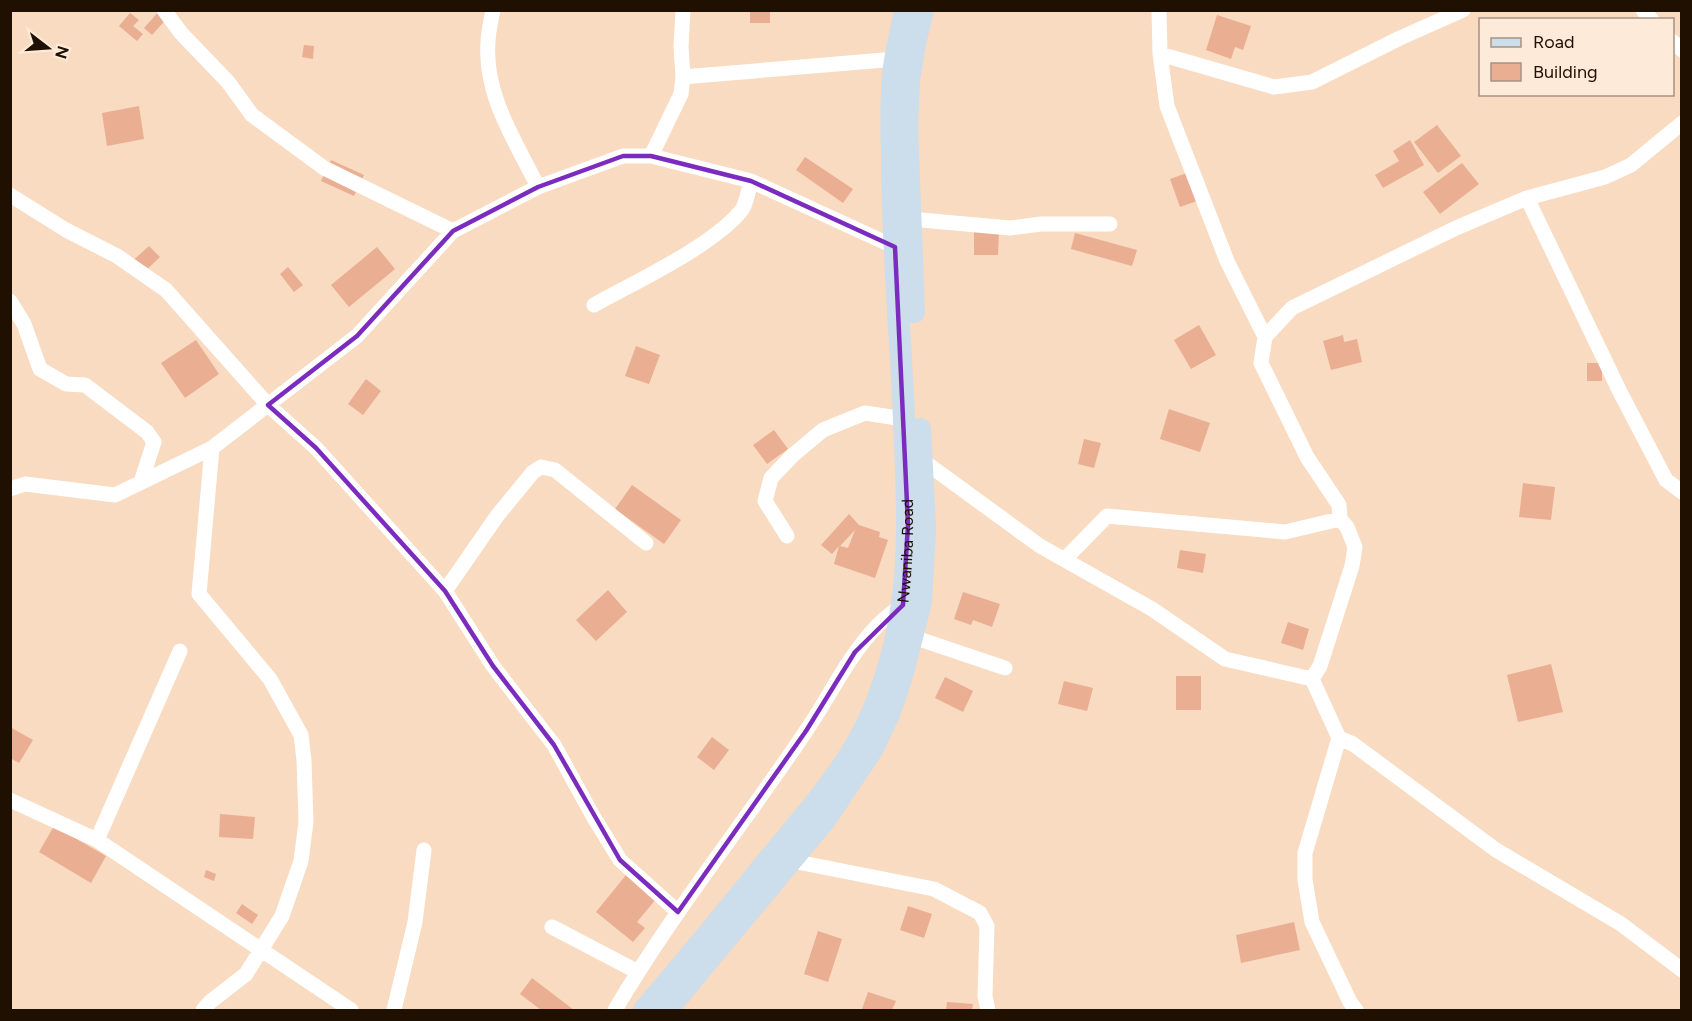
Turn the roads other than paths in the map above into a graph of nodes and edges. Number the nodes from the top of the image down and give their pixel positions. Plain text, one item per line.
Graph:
1 (164, 10) edge
2 (493, 10) edge
3 (683, 10) edge
4 (904, 10) edge
5 (923, 10) edge
6 (1159, 10) edge
7 (1463, 10) edge
8 (1160, 54) junction
9 (896, 59) junction
10 (683, 77) junction
11 (1682, 123) edge
12 (651, 156) junction
13 (751, 181) junction
14 (538, 187) junction
15 (10, 195) edge
16 (1527, 198) junction
17 (910, 219) junction
18 (1110, 224) dead end
19 (453, 231) junction
20 (895, 247) junction
21 (10, 301) edge
22 (594, 306) dead end
23 (1265, 338) junction
24 (268, 405) junction
25 (904, 418) junction
26 (212, 448) junction
27 (922, 460) junction
28 (141, 482) junction
29 (10, 489) edge
30 (1682, 492) edge
31 (1340, 519) junction
32 (787, 537) dead end
33 (646, 543) dead end
34 (1065, 559) junction
35 (445, 591) junction
36 (903, 605) junction
37 (913, 637) junction
38 (180, 651) dead end
39 (1005, 668) dead end
40 (1312, 679) junction
41 (1339, 738) junction
42 (10, 800) edge
43 (97, 840) junction
44 (423, 850) dead end
45 (792, 861) junction
46 (678, 912) junction
47 (552, 927) dead end
48 (261, 952) junction
49 (1682, 970) edge
50 (638, 972) junction
51 (1348, 1008) edge
52 (203, 1011) edge
53 (351, 1011) edge
54 (394, 1011) edge
55 (615, 1011) edge
56 (644, 1011) edge
57 (667, 1011) edge
58 (988, 1011) edge

1 - 19 street
2 - 14 street
3 - 10 street
4 - 9 main road, Nwaniba Road
5 - 17 main road
6 - 8 street
7 - 8 street
8 - 23 street
9 - 10 street
9 - 20 main road, Nwaniba Road
10 - 12 street
11 - 16 street
12 - 13 street
12 - 14 street
13 - 20 street
13 - 22 street
14 - 19 street
15 - 24 street
16 - 23 street
16 - 30 street
17 - 18 street
17 - 27 main road
19 - 24 street
20 - 25 main road, Nwaniba Road
21 - 28 street
23 - 31 street
24 - 26 street
24 - 35 street
25 - 32 street
25 - 36 main road, Nwaniba Road
26 - 28 street
26 - 48 street
27 - 34 street
27 - 37 main road
28 - 29 street
31 - 34 street
31 - 40 street
33 - 35 street
34 - 40 street
35 - 46 street
36 - 46 street
36 - 56 main road, Nwaniba Road
37 - 39 street
37 - 45 main road
38 - 43 street
40 - 41 street
41 - 49 street
41 - 51 street
42 - 43 street
43 - 48 street
44 - 54 street
45 - 57 main road
45 - 58 street
46 - 50 street
47 - 50 street
48 - 52 street
48 - 53 street
50 - 55 street

